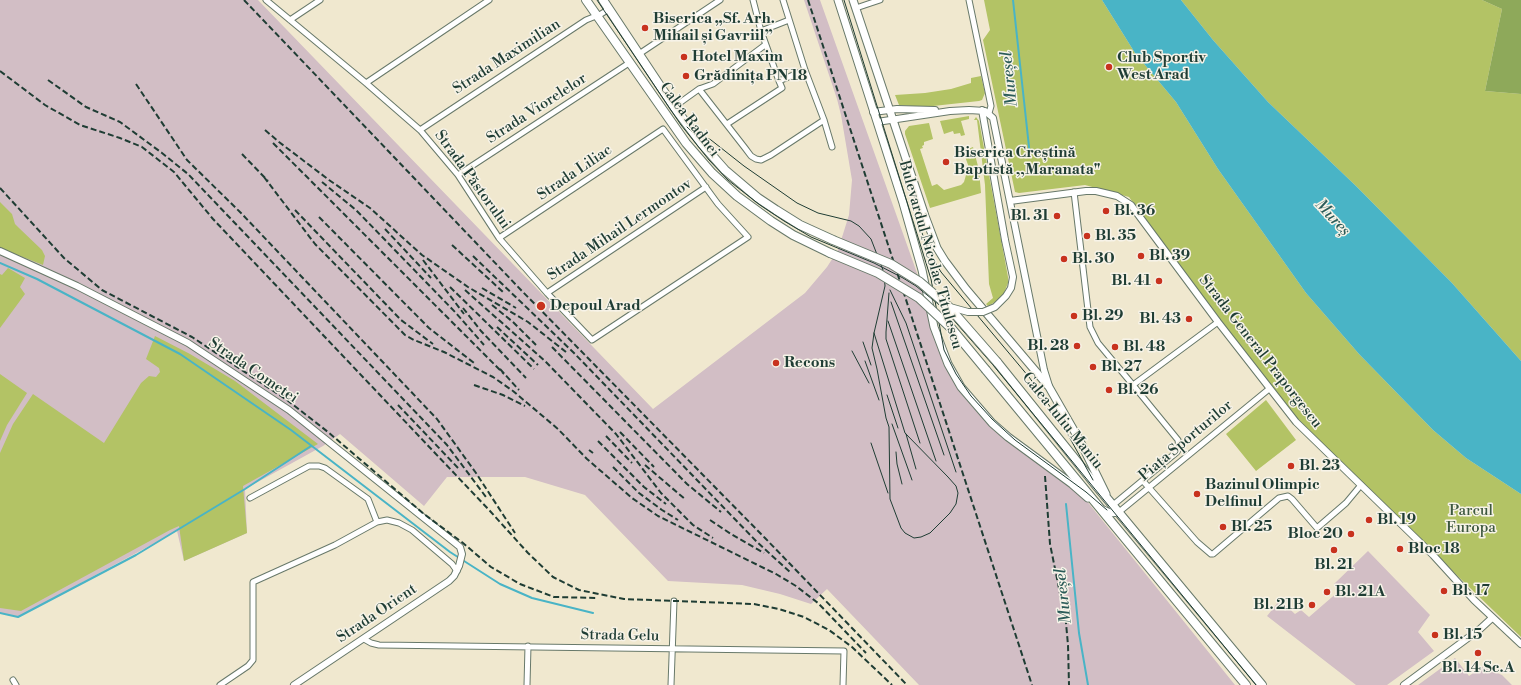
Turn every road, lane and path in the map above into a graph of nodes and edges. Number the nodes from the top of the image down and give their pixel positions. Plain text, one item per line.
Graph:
1 (266, 0) edge
2 (320, 0) edge
3 (489, 0) edge
4 (586, 0) edge
5 (603, 0) edge
6 (720, 0) edge
7 (753, 0) edge
8 (784, 0) edge
9 (838, 0) edge
10 (853, 0) edge
11 (880, 0) edge
12 (969, 0) edge
13 (856, 8) junction
14 (609, 9) junction
15 (597, 16) junction
16 (290, 20) junction
17 (789, 20) junction
18 (761, 31) junction
19 (765, 45) junction
20 (639, 54) junction
21 (629, 63) junction
22 (805, 70) junction
23 (780, 81) junction
24 (366, 82) junction
25 (700, 89) junction
26 (674, 107) junction
27 (890, 109) junction
28 (982, 110) junction
29 (950, 111) junction
30 (873, 112) junction
31 (989, 113) junction
32 (893, 119) junction
33 (824, 120) junction
34 (877, 122) junction
35 (727, 124) junction
36 (420, 130) junction
37 (832, 147) dead end
38 (458, 175) junction
39 (706, 187) junction
40 (1074, 192) junction
41 (1010, 201) junction
42 (800, 225) joint
43 (793, 235) joint
44 (499, 238) junction
45 (0, 251) edge
46 (547, 293) junction
47 (948, 306) junction
48 (1218, 322) junction
49 (1134, 385) junction
50 (1049, 388) junction
51 (1269, 389) junction
52 (1143, 481) junction
53 (1361, 485) junction
54 (1148, 488) junction
55 (250, 498) dead end
56 (1111, 502) junction
57 (1099, 508) junction
58 (1119, 512) junction
59 (377, 522) junction
60 (458, 569) junction
61 (674, 601) dead end
62 (1492, 618) junction
63 (364, 639) junction
64 (1521, 644) edge
65 (528, 646) junction
66 (671, 648) junction
67 (220, 685) edge
68 (294, 685) edge
69 (527, 685) edge
70 (671, 685) edge
71 (843, 685) edge
72 (1246, 685) edge
73 (1262, 685) edge
74 (1404, 685) edge

1 - 16 street, Strada Păstorului
2 - 16 street
3 - 24 street
4 - 15 main road, Calea Radnei
5 - 14 main road, Calea Radnei
6 - 20 street
7 - 18 street
8 - 17 street
9 - 30 main road, Bulevardul Nicolae Titulescu
10 - 13 main road, Bulevardul Nicolae Titulescu
11 - 13 street
12 - 31 street
13 - 27 main road, Bulevardul Nicolae Titulescu
14 - 15 street, Strada Maximilian
14 - 20 main road, Calea Radnei
15 - 21 main road, Calea Radnei
15 - 36 street, Strada Maximilian
16 - 24 street, Strada Păstorului
17 - 18 street
17 - 22 street
18 - 19 street
19 - 23 street
19 - 25 street
20 - 26 main road, Calea Radnei
21 - 38 street, Strada Viorelelor
21 - 43 main road, Calea Radnei
22 - 23 street
22 - 33 street
23 - 35 street
24 - 36 street, Strada Păstorului
25 - 26 street
25 - 35 street
26 - 42 main road, Calea Radnei
27 - 29 street
27 - 30 street
27 - 32 main road, Bulevardul Nicolae Titulescu
28 - 29 street
28 - 31 street
28 - 47 street, bridge
29 - 32 street
30 - 34 main road, Bulevardul Nicolae Titulescu
31 - 41 street
32 - 34 street
32 - 50 main road, Bulevardul Nicolae Titulescu
33 - 35 street
33 - 37 street
34 - 57 main road, Bulevardul Nicolae Titulescu
36 - 38 street, Strada Păstorului
38 - 44 street, Strada Păstorului
39 - 44 street, Strada Liliac
39 - 46 street, Strada Mihail Lermontov
39 - 46 street, Strada Păstorului
40 - 41 street, Strada General Praporgescu
40 - 48 street, Strada General Praporgescu
40 - 49 street
41 - 50 street
42 - 47 main road, Calea Iuliu Maniu, bridge
43 - 57 main road, Calea Iuliu Maniu, bridge
44 - 46 street, Strada Păstorului
45 - 60 street, Strada Cometei
47 - 56 main road, Calea Iuliu Maniu, bridge
48 - 49 street
48 - 51 street, Strada General Praporgescu
49 - 52 street, Piața Sporturilor
50 - 56 main road, Bulevardul Nicolae Titulescu
51 - 53 street, Strada General Praporgescu
51 - 54 street, Piața Sporturilor
52 - 54 street
52 - 56 street, Piața Sporturilor
53 - 54 street
53 - 62 street, Strada General Praporgescu
54 - 58 street, Piața Sporturilor
55 - 59 street
56 - 58 main road, Calea Iuliu Maniu
57 - 58 main road, Bulevardul Nicolae Titulescu
57 - 72 main road, Calea Iuliu Maniu
58 - 73 main road, Calea Iuliu Maniu
59 - 60 street
59 - 67 street
60 - 63 street, Strada Orient
61 - 66 street
62 - 64 street, Strada General Praporgescu
62 - 74 street
63 - 65 street, Strada Gelu
63 - 68 street, Strada Orient
65 - 66 street, Strada Gelu
65 - 69 street
66 - 70 street
66 - 71 street, Strada Gelu

